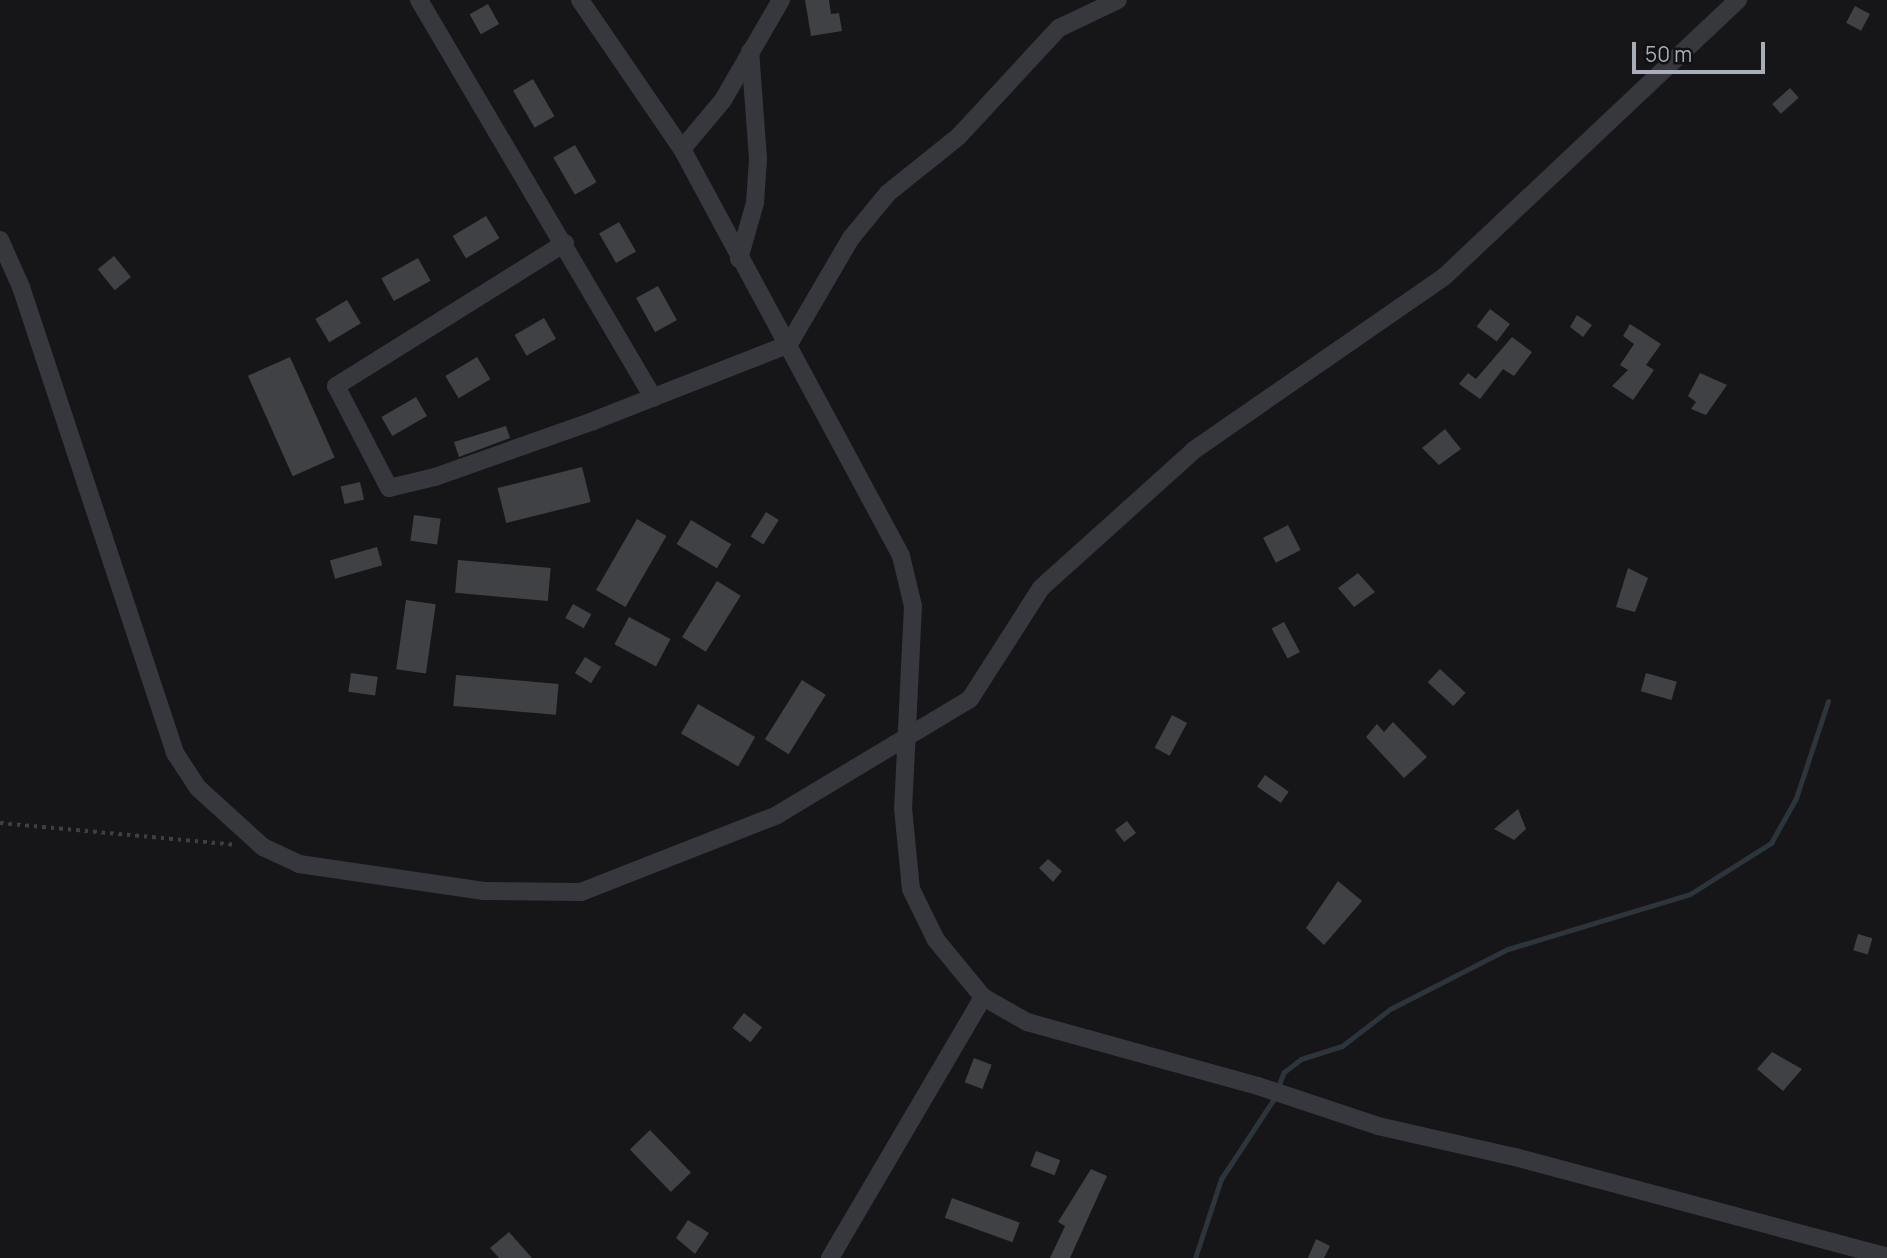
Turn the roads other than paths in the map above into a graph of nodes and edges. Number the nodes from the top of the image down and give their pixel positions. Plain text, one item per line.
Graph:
1 (419, 0) edge
2 (580, 0) edge
3 (781, 0) edge
4 (1118, 0) edge
5 (1738, 0) edge
6 (750, 51) junction
7 (682, 149) junction
8 (0, 240) edge
9 (565, 243) junction
10 (739, 259) junction
11 (789, 344) junction
12 (653, 398) junction
13 (910, 732) junction
14 (983, 997) junction
15 (1877, 1256) edge
16 (830, 1258) edge

1 - 9 street
2 - 7 street
3 - 6 street
4 - 11 street
5 - 13 street
6 - 7 street
6 - 10 street
7 - 10 street
8 - 13 street
9 - 12 street
9 - 12 street
10 - 11 street
11 - 12 street
11 - 13 street
13 - 14 street
14 - 15 street
14 - 16 street

